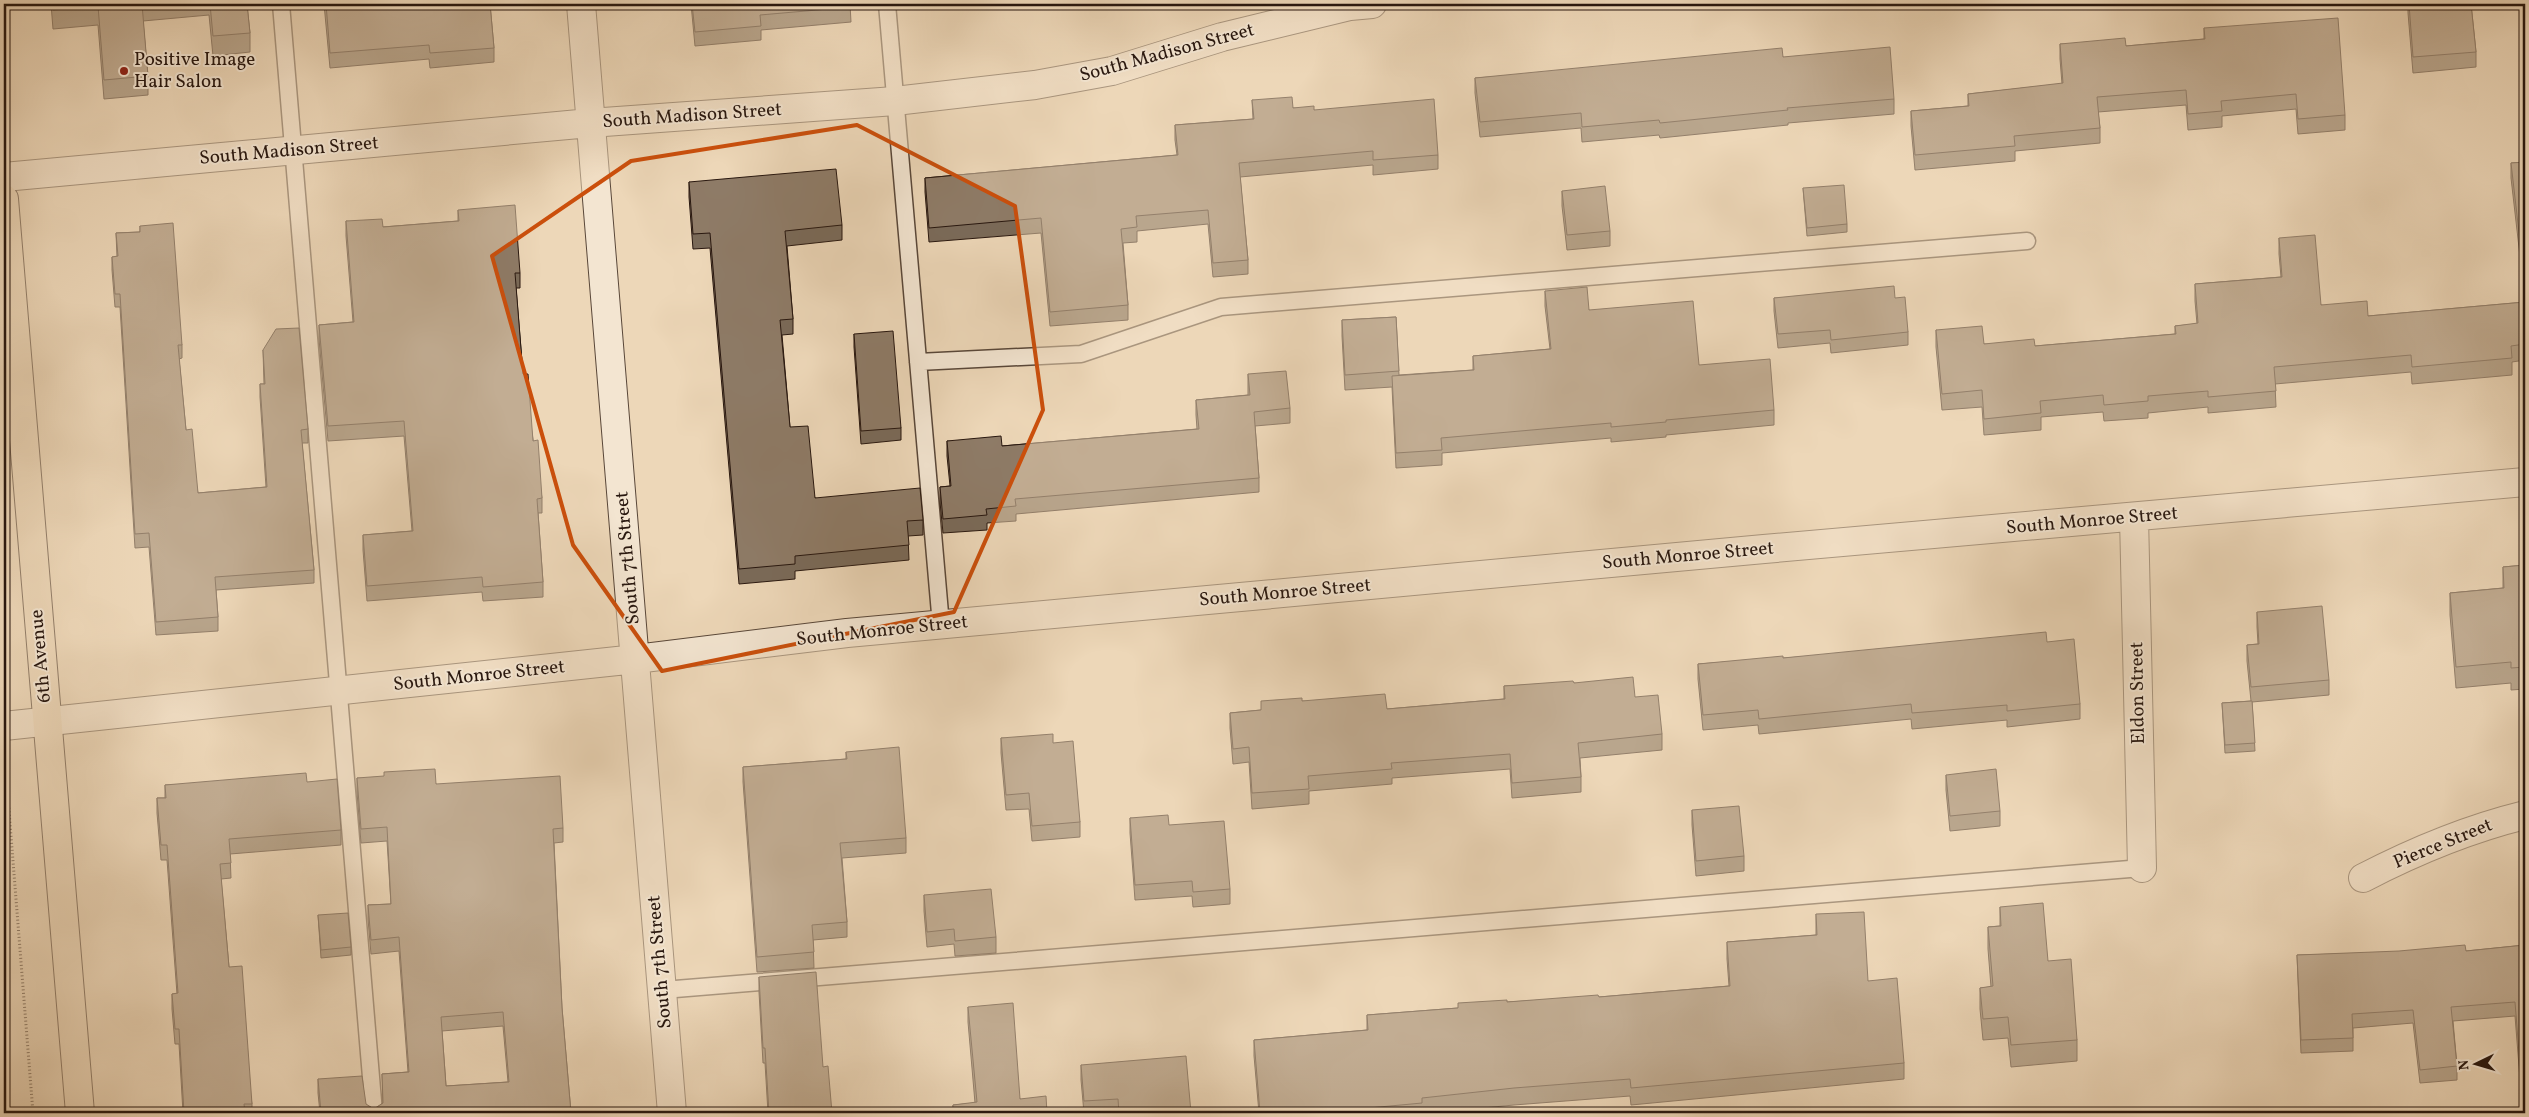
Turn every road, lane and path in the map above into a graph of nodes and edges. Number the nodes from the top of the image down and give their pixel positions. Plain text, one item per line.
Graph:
1 (281, 4) edge
2 (581, 4) edge
3 (886, 4) edge
4 (1372, 4) edge
5 (895, 101) junction
6 (590, 123) junction
7 (292, 151) junction
8 (4, 177) edge
9 (4, 200) edge
10 (2027, 241) dead end
11 (918, 362) junction
12 (2525, 482) edge
13 (2134, 517) junction
14 (941, 625) junction
15 (636, 659) junction
16 (339, 690) junction
17 (47, 722) junction
18 (4, 726) edge
19 (6, 773) dead end
20 (5, 784) edge
21 (2525, 815) edge
22 (2142, 868) joint
23 (2363, 878) dead end
24 (663, 990) junction
25 (33, 1113) edge
26 (80, 1113) edge
27 (374, 1113) edge
28 (672, 1113) edge

1 - 7 lane
2 - 6 street, South 7th Street
3 - 5 lane
4 - 5 street, South Madison Street
5 - 6 street, South Madison Street
5 - 11 lane
6 - 7 street, South Madison Street
6 - 15 street, South 7th Street
7 - 8 street, South Madison Street
7 - 16 lane
9 - 17 main road, 6th Avenue
10 - 11 lane
11 - 14 lane
12 - 13 street, South Monroe Street
13 - 14 street, South Monroe Street
13 - 22 street, Eldon Street
14 - 15 street, South Monroe Street
15 - 16 street, South Monroe Street
15 - 24 street, South 7th Street
16 - 17 street, South Monroe Street
16 - 27 lane
17 - 18 street, South Monroe Street
17 - 26 main road, 6th Avenue
19 - 20 path
20 - 25 path
21 - 23 street, Pierce Street
22 - 24 lane
24 - 28 street, South 7th Street

